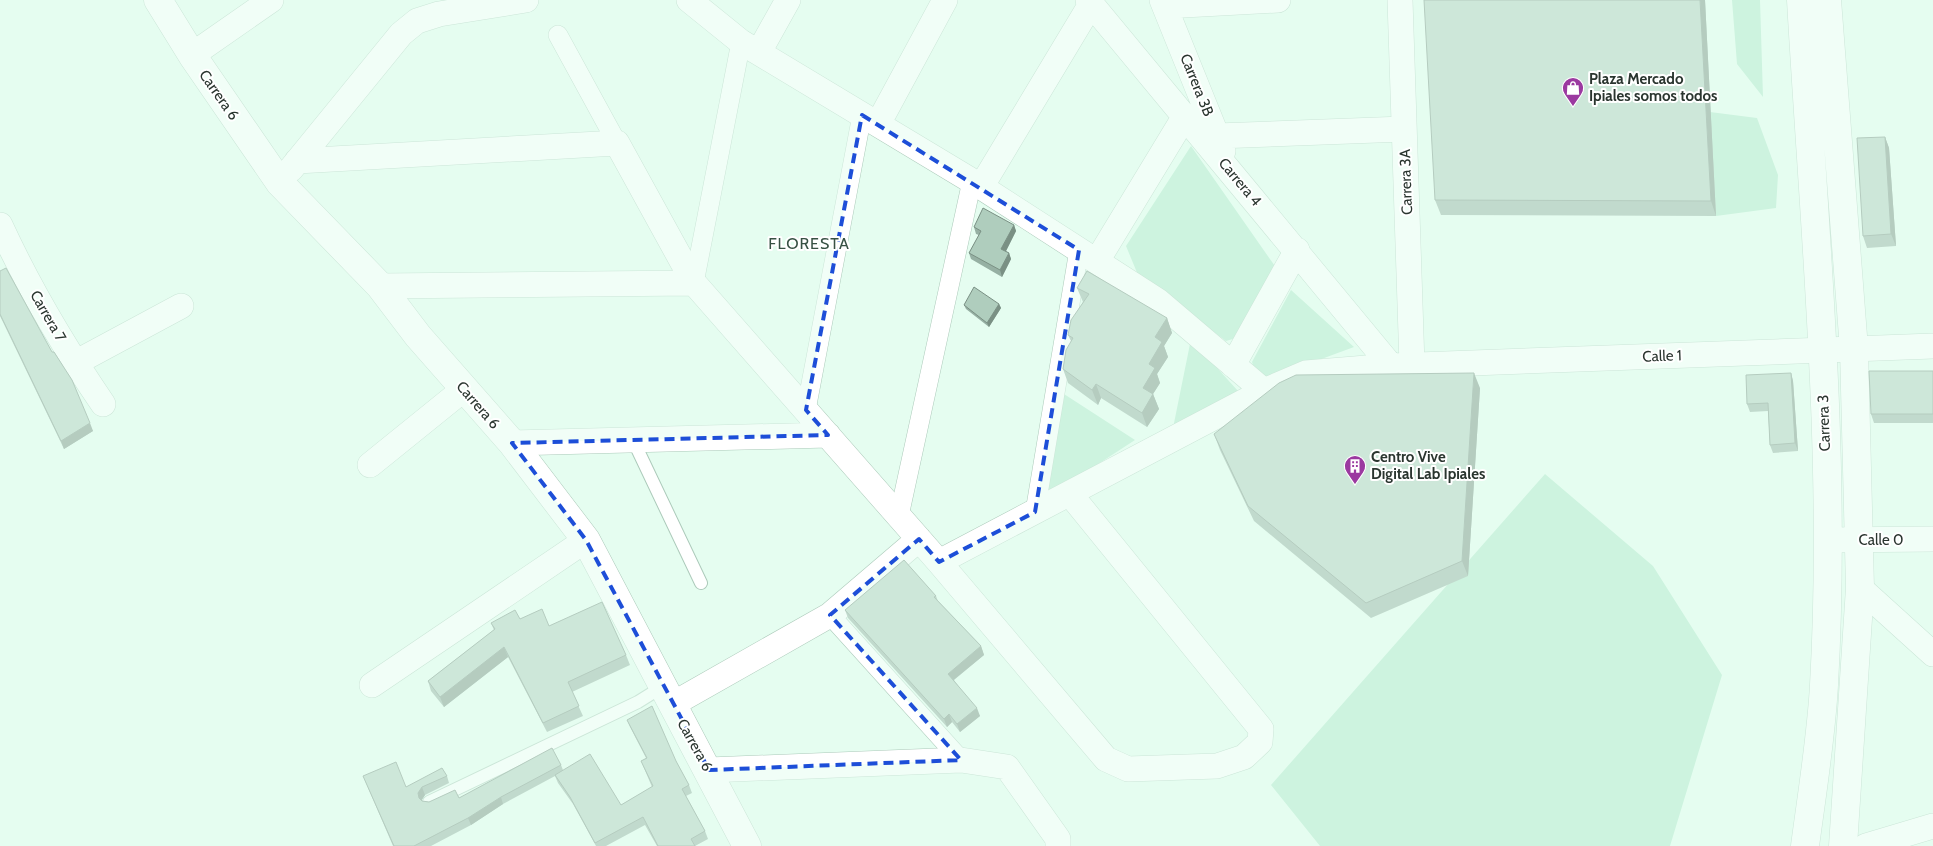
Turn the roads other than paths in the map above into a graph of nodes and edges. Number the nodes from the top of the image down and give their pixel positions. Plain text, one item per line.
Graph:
1 (158, 0) edge
2 (271, 0) edge
3 (526, 0) edge
4 (689, 0) edge
5 (788, 0) edge
6 (945, 0) edge
7 (1278, 0) edge
8 (1400, 0) edge
9 (1800, 0) edge
10 (1827, 0) edge
11 (1090, 2) edge
12 (1164, 3) edge
13 (558, 35) dead end
14 (750, 47) junction
15 (192, 55) junction
16 (1185, 116) junction
17 (870, 120) junction
18 (1404, 129) junction
19 (1217, 136) junction
20 (617, 143) junction
21 (298, 162) junction
22 (1231, 171) junction
23 (280, 183) junction
24 (977, 184) junction
25 (0, 225) edge
26 (1297, 250) junction
27 (1088, 256) junction
28 (694, 283) junction
29 (380, 286) junction
30 (181, 306) dead end
31 (1933, 346) edge
32 (1854, 349) junction
33 (1822, 350) junction
34 (75, 363) junction
35 (1233, 365) junction
36 (1402, 366) junction
37 (464, 389) junction
38 (1264, 391) junction
39 (103, 404) dead end
40 (806, 410) junction
41 (828, 435) junction
42 (633, 440) junction
43 (512, 443) junction
44 (370, 465) dead end
45 (1070, 494) junction
46 (1035, 512) junction
47 (899, 516) junction
48 (919, 539) junction
49 (1933, 539) edge
50 (586, 540) junction
51 (1828, 540) junction
52 (1858, 540) junction
53 (940, 562) junction
54 (701, 583) dead end
55 (1860, 588) junction
56 (830, 615) junction
57 (1933, 654) edge
58 (372, 684) dead end
59 (667, 696) junction
60 (961, 760) junction
61 (709, 770) junction
62 (429, 802) edge
63 (1933, 826) edge
64 (748, 846) edge
65 (1058, 846) edge
66 (1805, 846) edge
67 (1843, 846) edge
68 (1866, 846) edge

1 - 15 street, Carrera 6
2 - 15 street
3 - 21 street
4 - 14 street
5 - 14 street
6 - 17 street
7 - 12 street
8 - 18 street, Carrera 3A
9 - 33 street, Carrera 3
10 - 32 street, Carrera 3
11 - 16 street, Carrera 4
11 - 24 street
12 - 19 street, Carrera 3B
13 - 20 street
14 - 17 street
14 - 28 street
15 - 23 street, Carrera 6
16 - 22 street, Carrera 4
16 - 27 street
17 - 24 street
17 - 40 street
18 - 19 street
18 - 36 street, Carrera 3A
19 - 22 street, Carrera 3B
20 - 21 street
20 - 28 street
21 - 23 street
22 - 26 street, Carrera 4
23 - 29 street, Carrera 6
24 - 27 street
24 - 47 street
25 - 34 street, Carrera 7
26 - 35 street
26 - 36 street, Carrera 4
27 - 35 street
27 - 46 street
28 - 29 street
28 - 40 street
29 - 37 street, Carrera 6
30 - 34 street
31 - 32 street, Calle 1
32 - 33 street, Calle 1
32 - 52 street, Carrera 3
33 - 36 street, Calle 1
33 - 51 street, Carrera 3
34 - 39 street, Carrera 7
35 - 38 street
36 - 38 street, Calle 1
37 - 43 street, Carrera 6
37 - 44 street
38 - 45 street, Calle 1
40 - 41 street
41 - 42 street
41 - 47 street
42 - 43 street
42 - 54 lane
43 - 50 street, Carrera 6
45 - 46 street, Calle 1
45 - 53 street
46 - 53 street, Calle 1
47 - 48 street
48 - 53 street
48 - 56 street
49 - 52 street, Calle 0
50 - 58 street
50 - 59 street, Carrera 6
51 - 52 street, Calle 0
51 - 66 street, Carrera 3
52 - 55 street, Carrera 3
55 - 57 street
55 - 67 street, Carrera 3
56 - 59 street
56 - 60 street
59 - 61 street, Carrera 6
59 - 62 lane
60 - 61 street
60 - 65 street
61 - 64 street, Carrera 6
63 - 68 street

